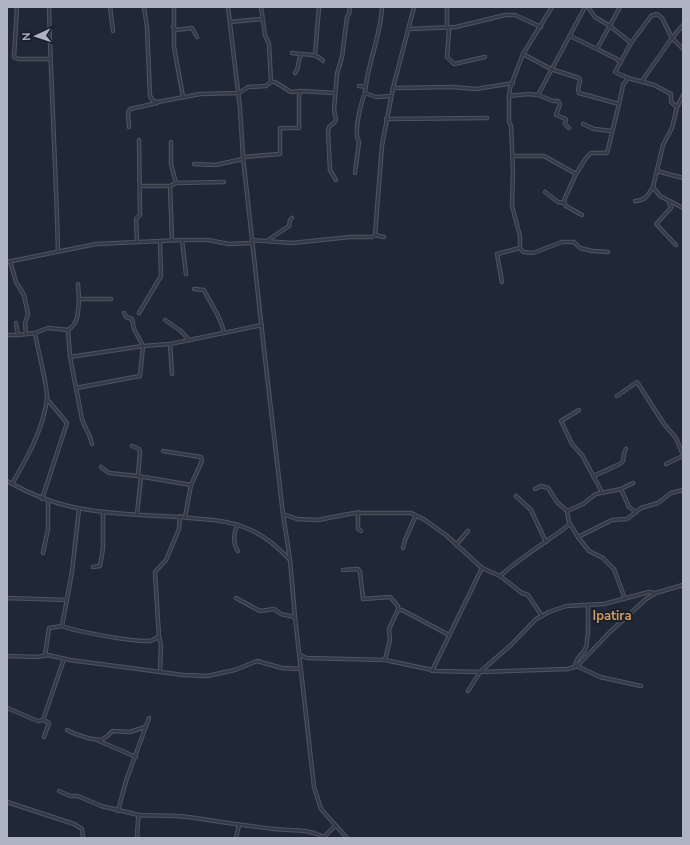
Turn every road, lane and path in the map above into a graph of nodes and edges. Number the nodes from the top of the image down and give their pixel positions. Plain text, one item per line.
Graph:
1 (17, 7) edge
2 (49, 7) edge
3 (110, 7) edge
4 (144, 7) edge
5 (174, 7) edge
6 (228, 7) edge
7 (260, 7) edge
8 (319, 7) edge
9 (350, 7) edge
10 (382, 7) edge
11 (414, 7) edge
12 (447, 7) edge
13 (552, 7) edge
14 (586, 7) edge
15 (620, 7) edge
16 (262, 19) junction
17 (230, 22) junction
18 (683, 25) edge
19 (447, 26) junction
20 (610, 26) junction
21 (173, 27) junction
22 (541, 27) junction
23 (410, 29) junction
24 (113, 31) dead end
25 (198, 36) dead end
26 (570, 36) junction
27 (672, 38) junction
28 (631, 43) junction
29 (597, 49) junction
30 (683, 49) edge
31 (292, 53) dead end
32 (524, 54) junction
33 (301, 55) junction
34 (315, 55) junction
35 (485, 57) dead end
36 (50, 59) junction
37 (323, 61) dead end
38 (620, 63) junction
39 (551, 69) junction
40 (295, 73) dead end
41 (628, 78) junction
42 (642, 81) junction
43 (271, 82) junction
44 (513, 84) junction
45 (359, 86) dead end
46 (366, 86) junction
47 (394, 88) junction
48 (301, 91) junction
49 (336, 92) junction
50 (238, 93) junction
51 (365, 93) junction
52 (538, 95) junction
53 (683, 95) edge
54 (391, 96) junction
55 (509, 96) junction
56 (183, 97) junction
57 (158, 102) junction
58 (619, 104) junction
59 (677, 107) junction
60 (487, 118) dead end
61 (386, 119) junction
62 (583, 124) dead end
63 (129, 127) dead end
64 (569, 128) dead end
65 (612, 131) junction
66 (139, 140) dead end
67 (171, 142) dead end
68 (512, 156) junction
69 (243, 158) junction
70 (194, 164) dead end
71 (657, 171) junction
72 (355, 173) dead end
73 (576, 174) junction
74 (683, 178) edge
75 (336, 180) dead end
76 (224, 182) dead end
77 (176, 183) junction
78 (141, 186) junction
79 (170, 186) junction
80 (653, 187) junction
81 (545, 192) dead end
82 (635, 201) dead end
83 (668, 201) junction
84 (564, 203) junction
85 (683, 208) edge
86 (582, 214) dead end
87 (292, 218) dead end
88 (375, 235) junction
89 (384, 237) dead end
90 (172, 240) junction
91 (182, 240) junction
92 (268, 240) junction
93 (137, 241) junction
94 (160, 242) junction
95 (252, 242) junction
96 (676, 245) dead end
97 (520, 248) junction
98 (58, 251) junction
99 (608, 252) dead end
100 (9, 261) edge
101 (186, 274) dead end
102 (502, 282) dead end
103 (78, 284) dead end
104 (194, 289) dead end
105 (79, 299) junction
106 (112, 299) dead end
107 (124, 313) dead end
108 (139, 313) dead end
109 (165, 320) dead end
110 (16, 323) dead end
111 (262, 325) junction
112 (68, 330) junction
113 (35, 333) junction
114 (224, 333) junction
115 (26, 334) junction
116 (7, 335) edge
117 (18, 335) junction
118 (190, 340) junction
119 (170, 344) junction
120 (143, 346) junction
121 (70, 357) junction
122 (172, 374) dead end
123 (76, 388) junction
124 (617, 396) dead end
125 (47, 398) junction
126 (579, 410) dead end
127 (92, 444) dead end
128 (132, 446) dead end
129 (626, 449) dead end
130 (163, 451) dead end
131 (683, 456) edge
132 (666, 464) dead end
133 (102, 467) dead end
134 (593, 476) junction
135 (140, 477) junction
136 (7, 481) edge
137 (633, 483) dead end
138 (12, 484) junction
139 (191, 485) junction
140 (534, 489) dead end
141 (620, 489) junction
142 (683, 490) edge
143 (602, 492) junction
144 (516, 496) dead end
145 (42, 499) junction
146 (48, 500) junction
147 (79, 509) junction
148 (567, 511) junction
149 (104, 512) junction
150 (358, 512) junction
151 (636, 512) junction
152 (137, 514) junction
153 (283, 514) junction
154 (416, 515) junction
155 (180, 516) junction
156 (185, 517) junction
157 (570, 524) junction
158 (238, 525) junction
159 (361, 531) dead end
160 (468, 531) dead end
161 (578, 538) junction
162 (546, 542) junction
163 (456, 545) junction
164 (403, 548) dead end
165 (238, 551) dead end
166 (43, 553) dead end
167 (290, 560) junction
168 (93, 567) dead end
169 (482, 568) junction
170 (343, 570) dead end
171 (500, 576) junction
172 (683, 585) edge
173 (654, 593) junction
174 (7, 598) edge
175 (236, 598) dead end
176 (625, 599) junction
177 (67, 600) junction
178 (588, 605) junction
179 (398, 610) junction
180 (542, 616) junction
181 (294, 618) junction
182 (62, 626) junction
183 (449, 635) junction
184 (158, 636) junction
185 (300, 655) junction
186 (7, 656) edge
187 (45, 656) junction
188 (307, 658) junction
189 (64, 659) junction
190 (385, 660) junction
191 (300, 662) junction
192 (576, 666) junction
193 (301, 669) junction
194 (432, 670) junction
195 (160, 672) junction
196 (480, 672) junction
197 (641, 686) dead end
198 (468, 691) dead end
199 (7, 708) edge
200 (149, 718) dead end
201 (44, 720) junction
202 (146, 727) junction
203 (67, 730) dead end
204 (44, 737) dead end
205 (98, 740) junction
206 (136, 756) junction
207 (59, 791) dead end
208 (7, 802) edge
209 (118, 811) junction
210 (140, 815) junction
211 (239, 825) junction
212 (335, 826) junction
213 (323, 837) edge
214 (83, 838) edge
215 (137, 838) edge
216 (236, 838) edge
217 (347, 838) edge

1 - 36 street
2 - 36 street
3 - 24 street
4 - 57 street
5 - 21 street
6 - 17 street
7 - 16 street
8 - 34 street
9 - 49 street
10 - 46 street
11 - 23 street
12 - 19 street
13 - 22 street
14 - 20 street
14 - 26 street
15 - 20 street
16 - 17 street
16 - 43 street
17 - 50 street
18 - 27 street
19 - 22 street
19 - 23 street
19 - 35 street
20 - 28 street
20 - 29 street
21 - 25 street
21 - 56 street
22 - 32 street
23 - 47 street
26 - 29 street
26 - 39 street
27 - 28 street
27 - 30 street
27 - 42 street
28 - 38 street
29 - 38 street
31 - 33 street
32 - 39 street
32 - 44 street
33 - 34 street
33 - 40 street
34 - 37 street
36 - 98 street
38 - 41 street
39 - 52 street
39 - 58 street
41 - 42 street
41 - 58 street
42 - 59 street
43 - 48 street
43 - 50 street
44 - 47 street
44 - 55 street
45 - 46 street
46 - 51 street
47 - 54 street
48 - 49 street
48 - 69 street
49 - 75 street
50 - 56 street
50 - 69 street
51 - 54 street
51 - 72 street
52 - 55 street
52 - 64 street
53 - 59 street
54 - 61 street
55 - 68 street
56 - 57 street
57 - 63 street
58 - 65 street
59 - 71 street
60 - 61 street
61 - 88 street
62 - 65 street
65 - 73 street
66 - 78 street
67 - 77 street
68 - 73 street
68 - 97 street
69 - 70 street
69 - 95 street
71 - 74 street
71 - 80 street
73 - 84 street
76 - 77 street
77 - 79 street
78 - 79 street
78 - 93 street
79 - 90 street
80 - 82 street
80 - 83 street
81 - 84 street
83 - 85 street
83 - 96 street
84 - 86 street
87 - 92 street
88 - 89 street
88 - 92 street
90 - 91 street
90 - 94 street
91 - 95 street
91 - 101 street
92 - 95 street
93 - 94 street
93 - 98 street
94 - 108 street
95 - 111 street
97 - 99 street
97 - 102 street
98 - 100 street
100 - 115 street
103 - 105 street
104 - 114 street
105 - 106 street
105 - 112 street
107 - 120 street
109 - 118 street
110 - 117 street
111 - 114 street
111 - 153 street
112 - 113 street
112 - 121 street
113 - 115 street
113 - 125 street
114 - 118 street
115 - 117 street
116 - 117 street
118 - 119 street
119 - 120 street
119 - 122 street
120 - 121 street
120 - 123 street
121 - 123 street
123 - 127 street
124 - 131 street
125 - 138 street
125 - 145 street
126 - 134 street
128 - 135 street
129 - 134 street
130 - 139 street
131 - 132 street
133 - 135 street
134 - 143 street
135 - 139 street
135 - 152 street
136 - 138 street
137 - 141 street
138 - 145 street
139 - 156 street
140 - 148 street
141 - 143 street
141 - 151 street
142 - 151 street
143 - 148 street
144 - 162 street
145 - 146 street
146 - 147 street
146 - 166 street
147 - 149 street
147 - 177 street
148 - 157 street
149 - 152 street
149 - 168 street
150 - 153 street
150 - 154 street
150 - 159 street
151 - 161 street
152 - 155 street
153 - 167 street
154 - 163 street
154 - 164 street
155 - 156 street
155 - 184 street
156 - 158 street
157 - 161 street
157 - 162 street
158 - 165 street
158 - 167 street
160 - 163 street
161 - 176 street
162 - 171 street
163 - 169 street
167 - 181 street
169 - 171 street
169 - 183 street
170 - 179 street
171 - 180 street
172 - 173 street
173 - 176 street
173 - 192 street
174 - 177 street
175 - 181 street
176 - 178 street
177 - 182 street
178 - 180 street
178 - 192 street
179 - 183 street
179 - 190 street
180 - 196 street
181 - 185 street
182 - 184 street
182 - 187 street
183 - 194 street
184 - 195 street
185 - 188 street
185 - 191 street
186 - 187 street
187 - 189 street
188 - 190 street
188 - 191 street
189 - 195 street
189 - 201 street
190 - 194 street
191 - 193 street
192 - 196 street
192 - 197 street
193 - 195 street
193 - 212 street
194 - 196 street
196 - 198 street
199 - 201 street
200 - 202 street
201 - 204 street
202 - 205 street
202 - 206 street
203 - 205 street
205 - 206 street
206 - 209 street
207 - 209 street
208 - 214 street
209 - 210 street
210 - 211 street
210 - 215 street
211 - 213 street
211 - 216 street
212 - 213 street
212 - 217 street

